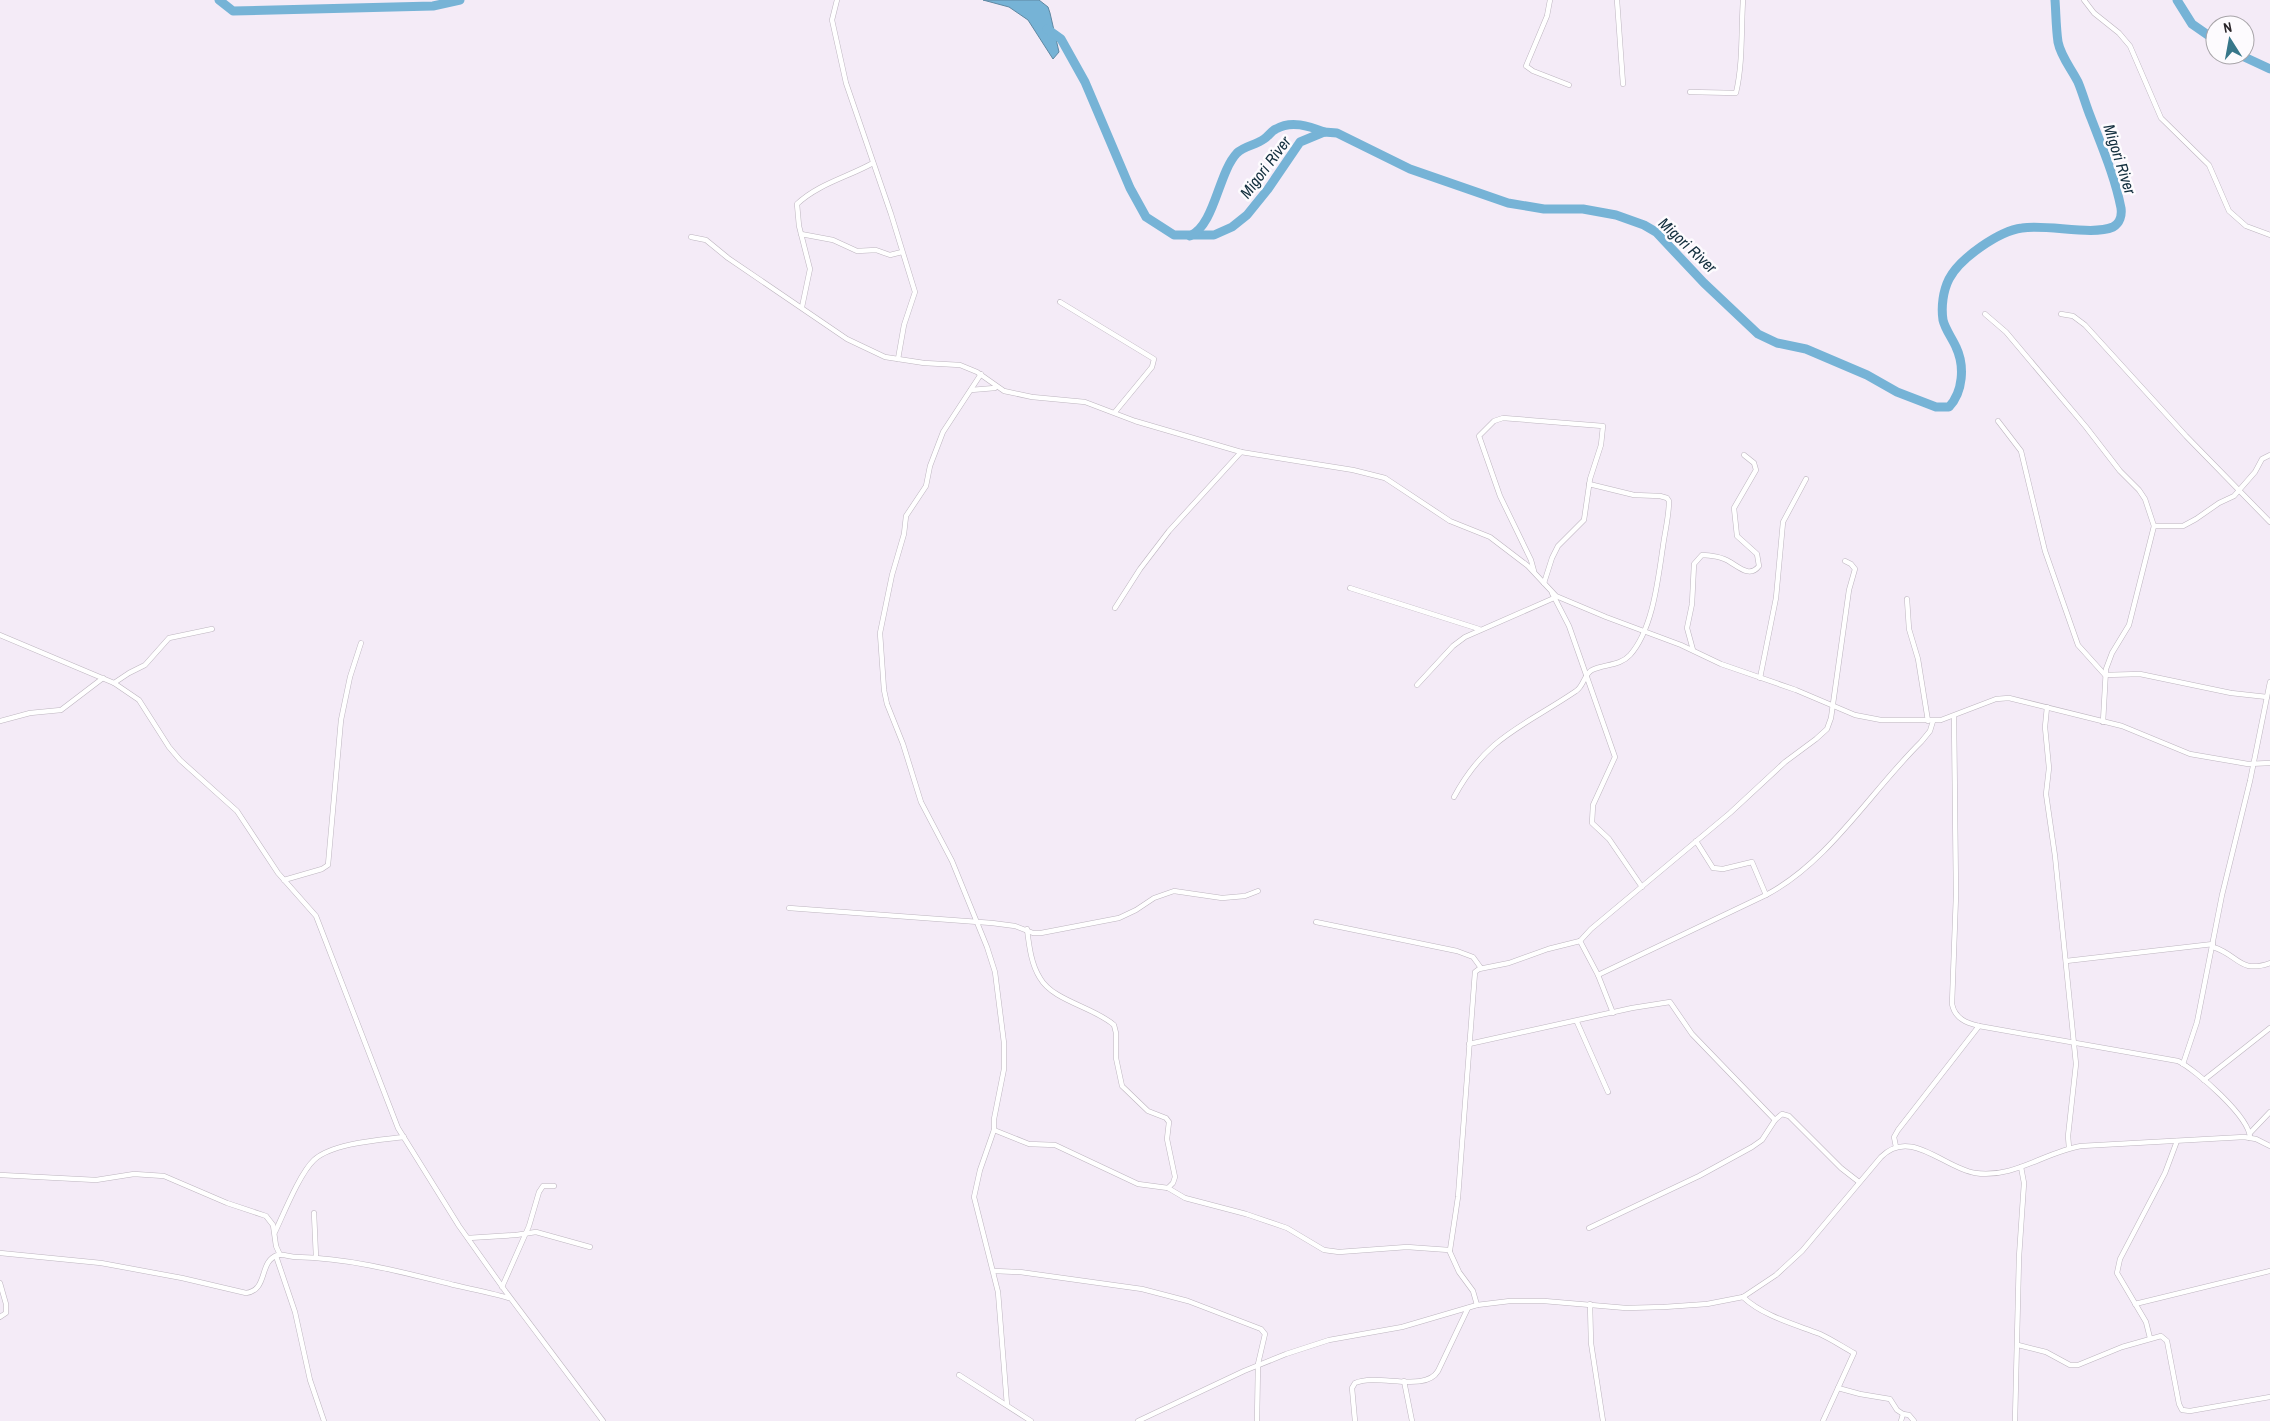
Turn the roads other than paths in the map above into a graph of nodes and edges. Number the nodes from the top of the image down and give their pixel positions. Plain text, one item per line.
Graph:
1 (837, 0) edge
2 (1550, 0) edge
3 (1617, 0) edge
4 (1743, 0) edge
5 (2084, 0) edge
6 (1623, 84) dead end
7 (1569, 85) dead end
8 (1690, 92) dead end
9 (873, 163) junction
10 (801, 234) junction
11 (2270, 235) edge
12 (691, 236) dead end
13 (902, 252) junction
14 (1060, 302) dead end
15 (802, 307) junction
16 (1985, 314) dead end
17 (2061, 314) dead end
18 (898, 360) junction
19 (980, 374) junction
20 (997, 388) junction
21 (971, 390) junction
22 (1115, 412) junction
23 (1998, 421) dead end
24 (1241, 452) junction
25 (1744, 455) dead end
26 (2270, 455) edge
27 (1806, 479) dead end
28 (1589, 484) junction
29 (2239, 490) junction
30 (2270, 522) edge
31 (2154, 526) junction
32 (1845, 561) dead end
33 (1534, 573) junction
34 (1544, 583) junction
35 (1350, 588) dead end
36 (1550, 590) junction
37 (1554, 598) junction
38 (1907, 599) dead end
39 (1115, 608) dead end
40 (212, 628) dead end
41 (1480, 629) junction
42 (1644, 632) junction
43 (0, 635) edge
44 (361, 643) dead end
45 (1692, 650) junction
46 (2105, 675) junction
47 (1586, 677) junction
48 (103, 678) junction
49 (1760, 678) junction
50 (2270, 682) edge
51 (114, 683) junction
52 (1417, 685) dead end
53 (2267, 697) junction
54 (1833, 707) junction
55 (2047, 708) junction
56 (1954, 716) junction
57 (0, 721) edge
58 (1931, 721) junction
59 (2103, 722) junction
60 (2270, 763) edge
61 (2254, 764) junction
62 (1454, 797) dead end
63 (1696, 840) junction
64 (284, 880) junction
65 (1642, 887) junction
66 (1258, 891) dead end
67 (1766, 895) junction
68 (789, 908) dead end
69 (976, 922) junction
70 (1316, 922) dead end
71 (1027, 929) junction
72 (1580, 941) junction
73 (2213, 946) junction
74 (2066, 961) junction
75 (2270, 962) edge
76 (1481, 968) junction
77 (1598, 975) junction
78 (1613, 1013) junction
79 (1577, 1022) junction
80 (1980, 1026) junction
81 (2270, 1028) edge
82 (2074, 1042) junction
83 (1469, 1044) junction
84 (2183, 1064) junction
85 (2204, 1080) junction
86 (1608, 1092) dead end
87 (2270, 1112) edge
88 (1775, 1120) junction
89 (994, 1130) junction
90 (2250, 1135) junction
91 (404, 1137) junction
92 (2177, 1141) junction
93 (2270, 1146) edge
94 (1896, 1147) junction
95 (2069, 1148) junction
96 (2021, 1167) junction
97 (0, 1175) edge
98 (1859, 1182) junction
99 (554, 1186) dead end
100 (1168, 1188) junction
101 (314, 1212) dead end
102 (1590, 1228) dead end
103 (274, 1233) junction
104 (526, 1233) junction
105 (468, 1238) junction
106 (590, 1247) dead end
107 (1450, 1250) junction
108 (0, 1253) edge
109 (278, 1256) junction
110 (316, 1258) junction
111 (994, 1271) junction
112 (2270, 1271) edge
113 (0, 1283) edge
114 (502, 1287) junction
115 (1743, 1297) junction
116 (510, 1298) junction
117 (1590, 1304) junction
118 (2135, 1304) junction
119 (1477, 1305) junction
120 (1468, 1308) junction
121 (0, 1318) edge
122 (2150, 1338) junction
123 (2018, 1345) junction
124 (1258, 1364) junction
125 (959, 1375) dead end
126 (1404, 1381) junction
127 (1838, 1388) junction
128 (2270, 1397) edge
129 (1007, 1405) junction
130 (1903, 1414) junction
131 (324, 1421) edge
132 (603, 1421) edge
133 (1031, 1421) edge
134 (1138, 1421) edge
135 (1257, 1421) edge
136 (1355, 1421) edge
137 (1412, 1421) edge
138 (1603, 1421) edge
139 (1823, 1421) edge
140 (1901, 1421) edge
141 (1914, 1421) edge
142 (2015, 1421) edge

1 - 9 street
2 - 7 street
3 - 6 street
4 - 8 street
5 - 11 street
9 - 10 street
9 - 13 street
10 - 13 street
10 - 15 street
12 - 15 street
13 - 18 street
14 - 22 street
15 - 18 street
16 - 31 street
17 - 29 street
18 - 19 street
19 - 20 street
19 - 21 street
20 - 21 street
20 - 22 street
21 - 69 street
22 - 24 street
23 - 46 street
24 - 33 street
24 - 39 street
25 - 45 street
26 - 29 street
27 - 49 street
28 - 33 street
28 - 34 street
28 - 42 street
29 - 30 street
29 - 31 street
31 - 46 street
32 - 54 street
33 - 34 street
34 - 36 street
35 - 41 street
36 - 37 street
36 - 42 street
37 - 41 street
37 - 47 street
38 - 58 street
40 - 51 street
41 - 52 street
42 - 45 street
42 - 47 street
43 - 48 street
44 - 64 street
45 - 49 street
46 - 53 street
46 - 59 street
47 - 62 street
47 - 65 street
48 - 51 street
48 - 57 street
49 - 54 street
50 - 53 street
51 - 64 street
53 - 61 street
54 - 58 street
54 - 63 street
55 - 56 street
55 - 59 street
55 - 74 street
56 - 58 street
56 - 80 street
58 - 67 street
59 - 61 street
60 - 61 street
61 - 73 street
63 - 65 street
63 - 67 street
64 - 91 street
65 - 72 street
66 - 71 street
67 - 77 street
68 - 69 street
69 - 71 street
69 - 89 street
70 - 76 street
71 - 100 street
72 - 76 street
72 - 77 street
73 - 74 street
73 - 75 street
73 - 84 street
74 - 82 street
76 - 83 street
77 - 78 street
78 - 79 street
78 - 88 street
79 - 83 street
79 - 86 street
80 - 82 street
80 - 94 street
81 - 85 street
82 - 84 street
82 - 95 street
83 - 107 street
84 - 85 street
85 - 90 street
87 - 90 street
88 - 98 street
88 - 102 street
89 - 100 street
89 - 111 street
90 - 92 street
90 - 93 street
91 - 103 street
91 - 105 street
92 - 95 street
92 - 118 street
94 - 96 street
94 - 98 street
95 - 96 street
96 - 123 street
97 - 103 street
98 - 115 street
99 - 104 street
100 - 107 street
101 - 110 street
103 - 109 street
104 - 105 street
104 - 106 street
104 - 114 street
105 - 114 street
107 - 119 street
108 - 109 street
109 - 110 street
109 - 131 street
110 - 116 street
111 - 124 street
111 - 129 street
112 - 118 street
113 - 121 street
114 - 116 street
115 - 117 street
115 - 127 street
116 - 132 street
117 - 119 street
117 - 138 street
118 - 122 street
119 - 120 street
120 - 124 street
120 - 126 street
122 - 123 street
122 - 128 street
123 - 142 street
124 - 134 street
124 - 135 street
125 - 129 street
126 - 136 street
126 - 137 street
127 - 130 street
127 - 139 street
129 - 133 street
130 - 140 street
130 - 141 street

